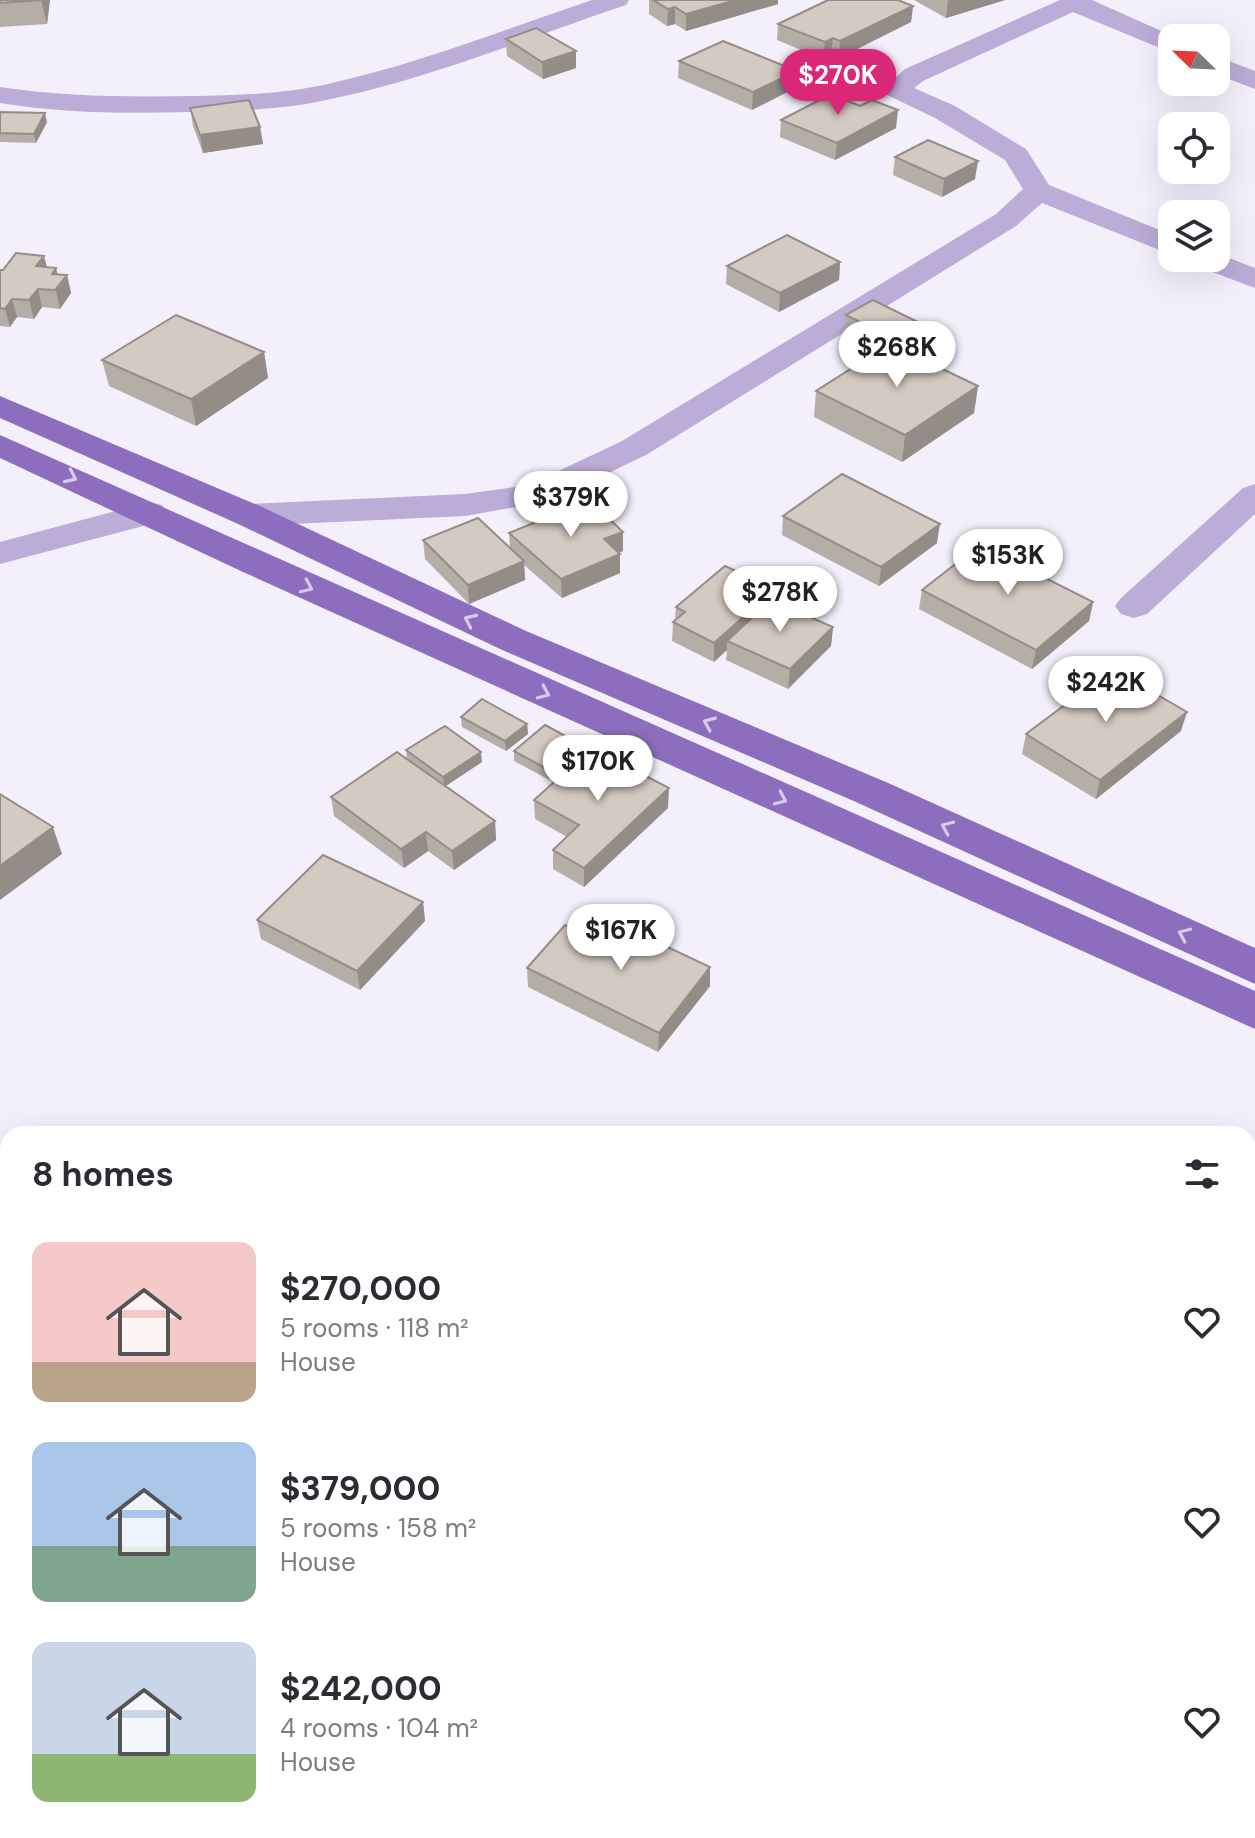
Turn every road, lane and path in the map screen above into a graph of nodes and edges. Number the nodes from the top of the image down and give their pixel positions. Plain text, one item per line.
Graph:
1 (617, 0) edge
2 (1076, 2) edge
3 (1158, 39) edge
4 (1230, 70) edge
5 (1255, 81) edge
6 (0, 95) edge
7 (1038, 191) junction
8 (1158, 240) edge
9 (1230, 269) edge
10 (1255, 279) edge
11 (0, 406) edge
12 (0, 445) edge
13 (1255, 495) edge
14 (149, 513) junction
15 (249, 515) junction
16 (0, 553) edge
17 (1134, 606) dead end
18 (1255, 967) edge
19 (1255, 1011) edge

1 - 6 street
2 - 3 street
2 - 7 street
4 - 5 street
7 - 8 street
7 - 15 street
9 - 10 street
11 - 15 main road
12 -> 14 main road
13 - 17 street
14 - 16 street
14 -> 19 main road
18 -> 15 main road

